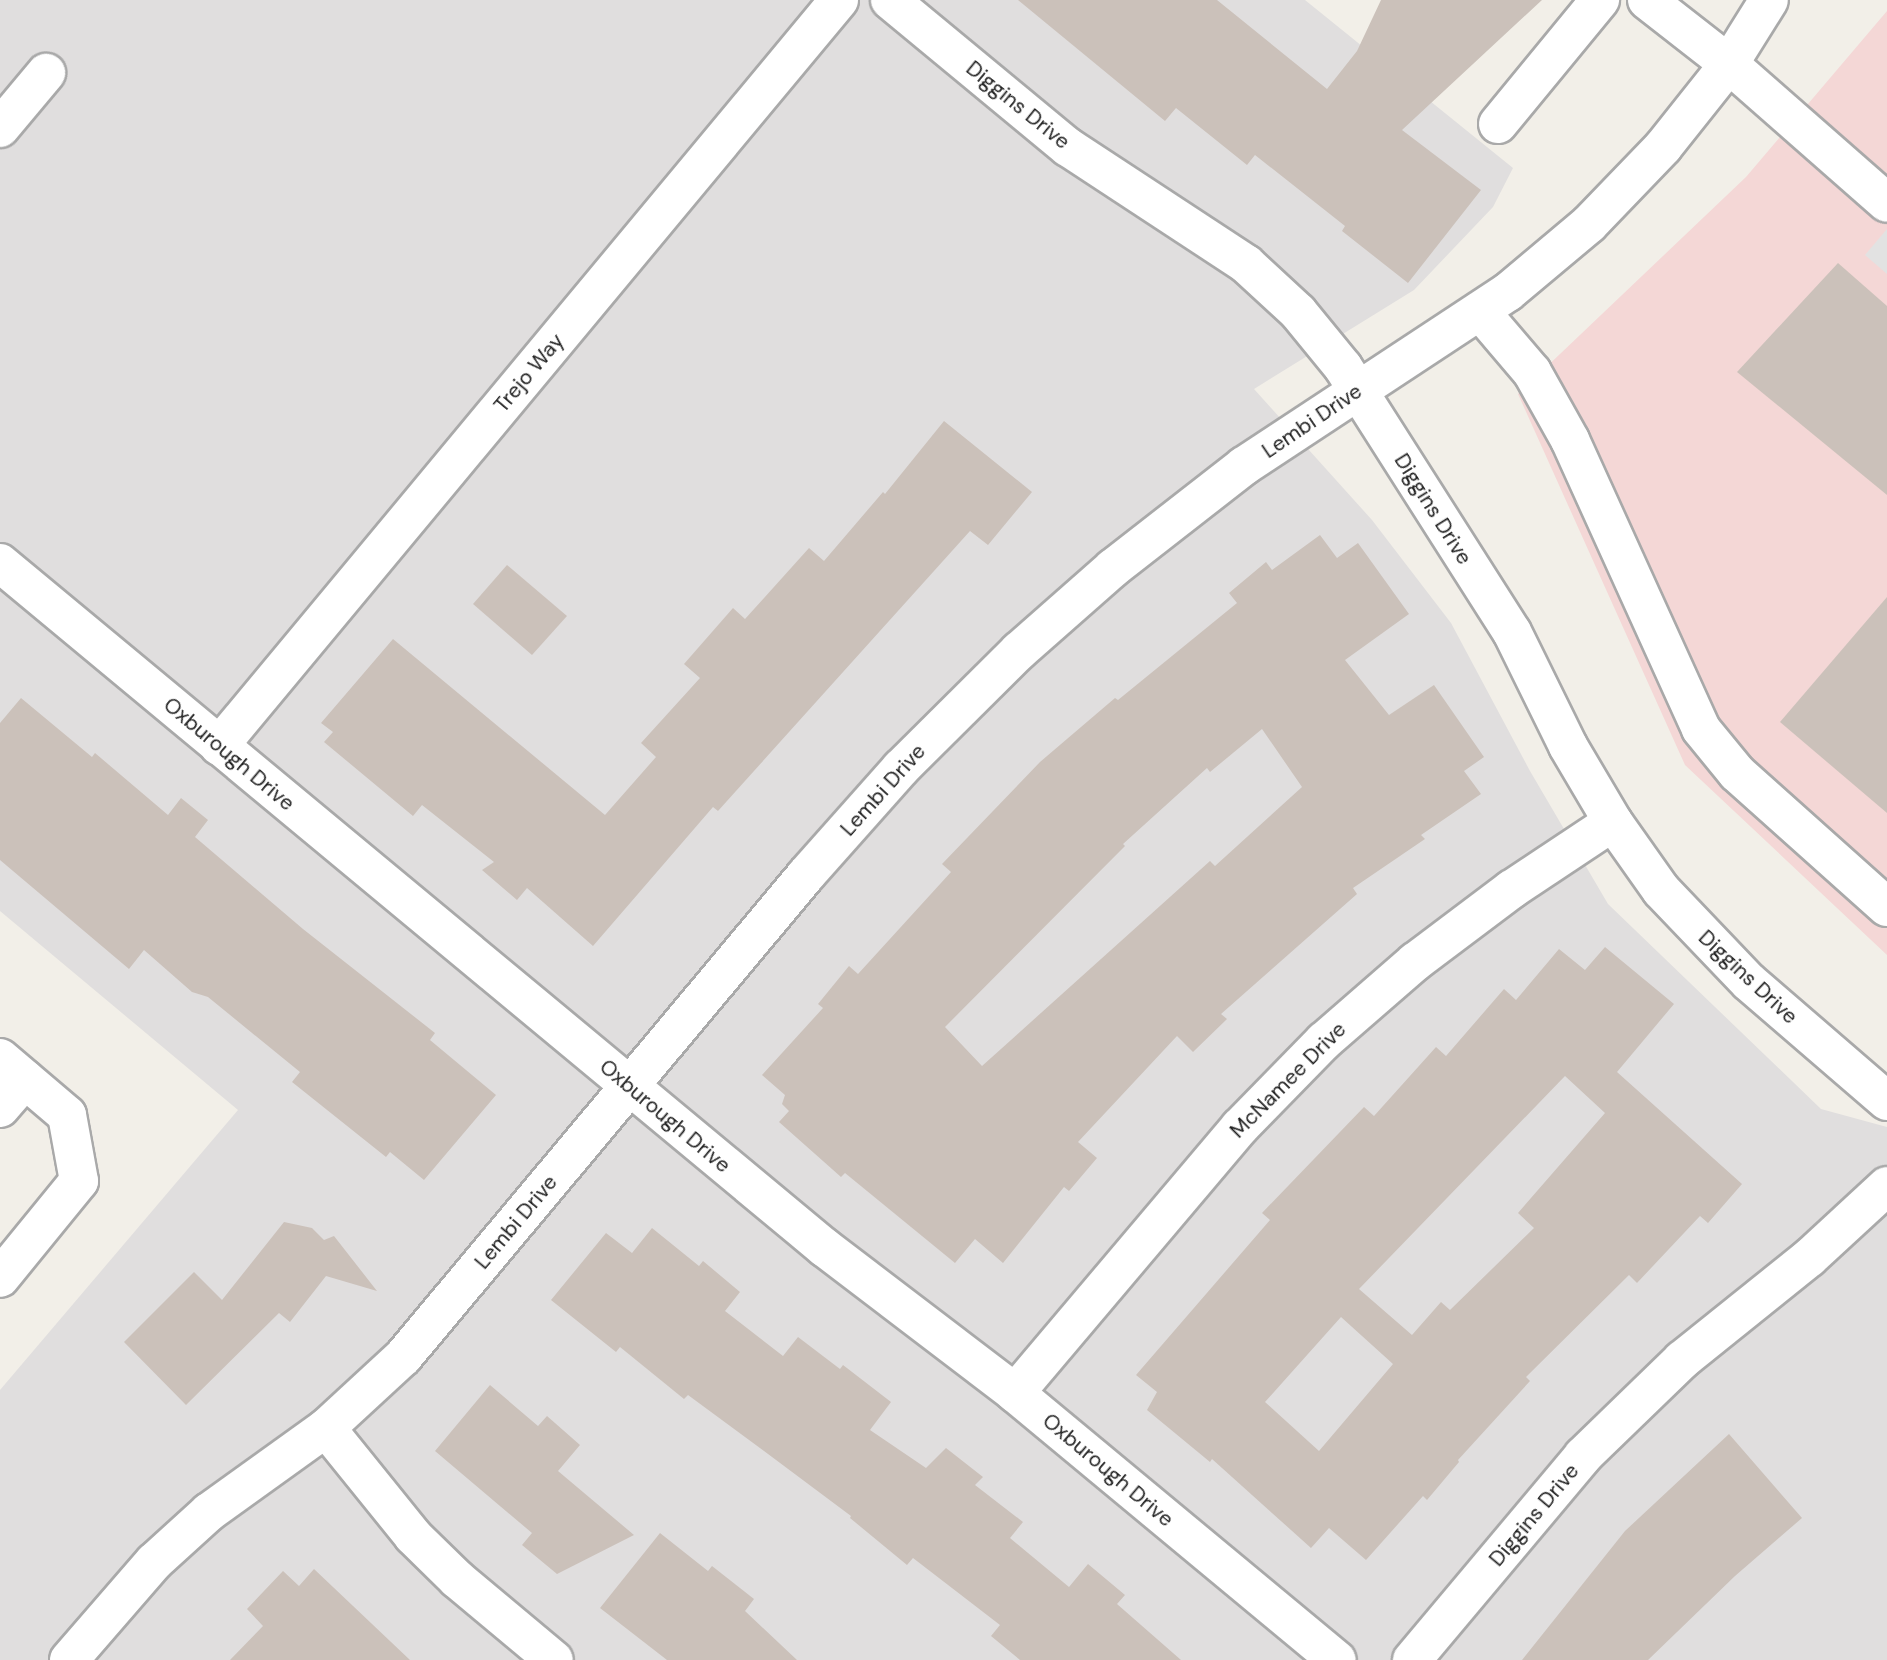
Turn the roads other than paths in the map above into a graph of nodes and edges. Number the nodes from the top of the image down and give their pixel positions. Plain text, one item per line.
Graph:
1 (839, 0) edge
2 (890, 0) edge
3 (1600, 0) edge
4 (1647, 0) edge
5 (1769, 0) edge
6 (1729, 64) junction
7 (46, 73) dead end
8 (1498, 124) dead end
9 (0, 128) edge
10 (1887, 203) edge
11 (1480, 311) junction
12 (1357, 389) junction
13 (0, 564) edge
14 (219, 746) junction
15 (1613, 822) junction
16 (1887, 906) edge
17 (13, 1069) edge
18 (629, 1086) junction
19 (1887, 1101) edge
20 (0, 1108) edge
21 (1887, 1186) edge
22 (0, 1278) edge
23 (1015, 1393) junction
24 (326, 1429) junction
25 (69, 1660) edge
26 (554, 1660) edge
27 (1337, 1660) edge
28 (1412, 1660) edge

1 - 14 street, Trejo Way
2 - 12 street, Diggins Drive
3 - 8 street
4 - 6 street
5 - 6 street, Lembi Drive
6 - 10 street
6 - 11 street, Lembi Drive
7 - 9 street
11 - 12 street, Lembi Drive
11 - 16 street
12 - 15 street, Diggins Drive
12 - 18 street, Lembi Drive
13 - 14 street, Oxburough Drive
14 - 18 street, Oxburough Drive
15 - 19 street, Diggins Drive
15 - 23 street, McNamee Drive
17 - 20 street
17 - 22 street
18 - 23 street, Oxburough Drive
18 - 24 street, Lembi Drive
21 - 28 street, Diggins Drive
23 - 27 street, Oxburough Drive
24 - 25 street, Lembi Drive
24 - 26 street

